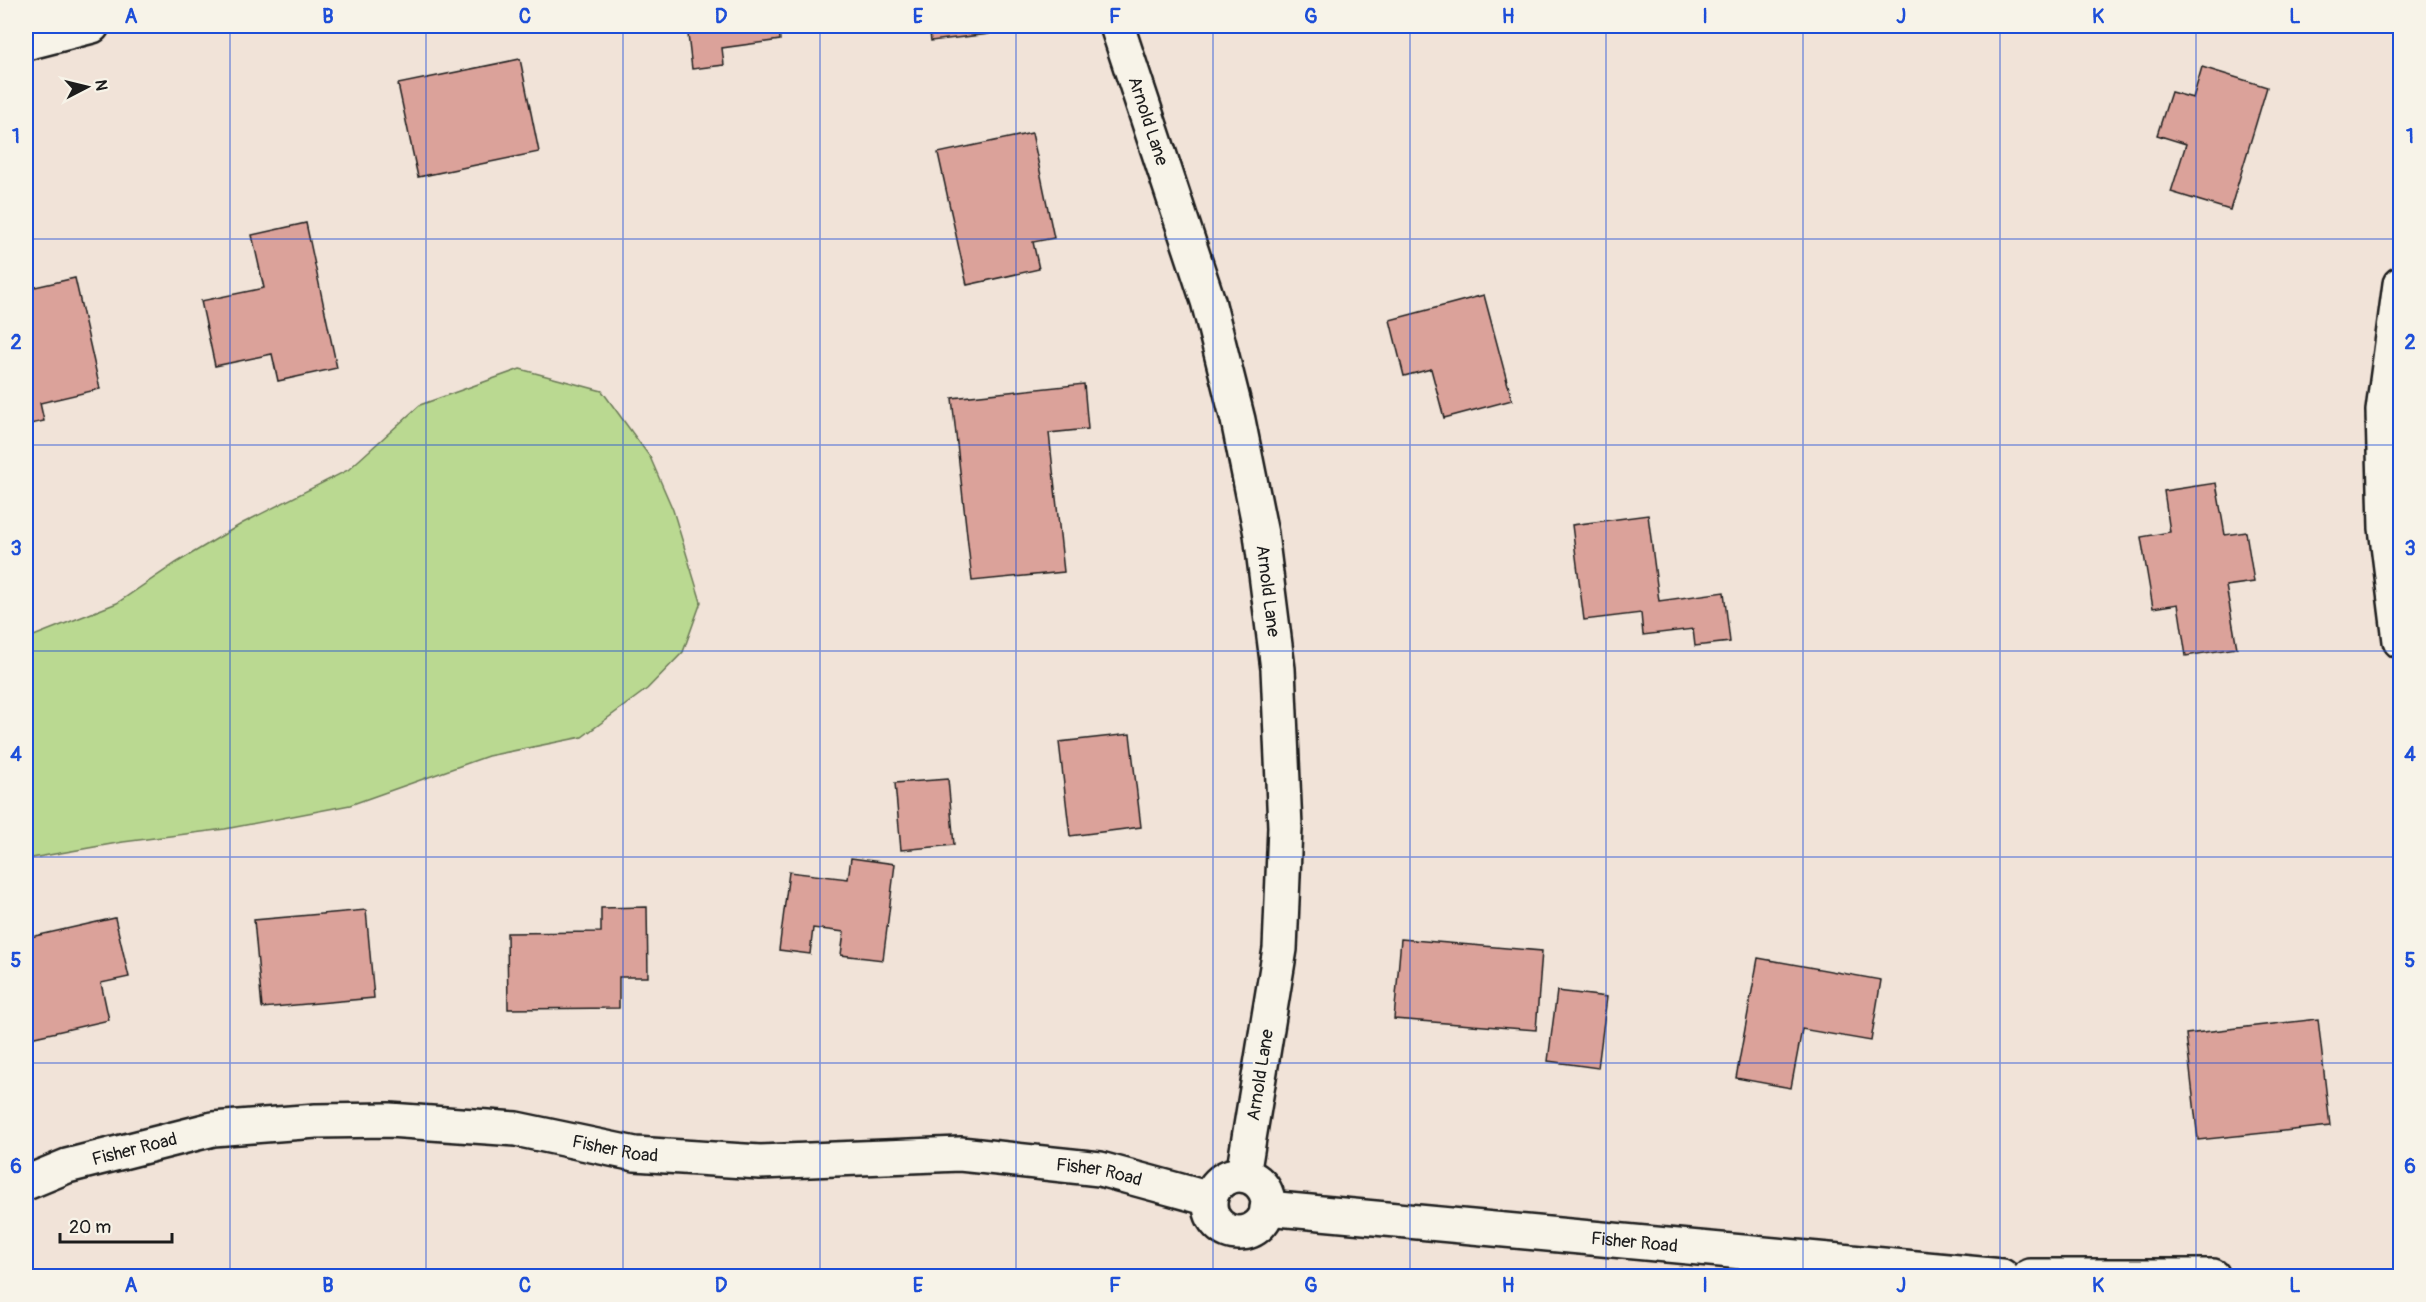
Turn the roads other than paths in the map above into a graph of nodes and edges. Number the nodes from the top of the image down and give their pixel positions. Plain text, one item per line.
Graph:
1 (92, 26) edge
2 (1117, 26) edge
3 (26, 42) edge
4 (2400, 284) edge
5 (2400, 641) edge
6 (1243, 1175) junction
7 (26, 1183) edge
8 (1210, 1200) junction
9 (1267, 1208) junction
10 (2001, 1276) edge
11 (2030, 1276) edge
12 (2213, 1276) edge

1 - 3 street
2 - 6 street, Arnold Lane
4 - 5 street
6 - 8 street
6 - 9 street
7 - 8 street, Fisher Road
8 - 9 street
9 - 10 street, Fisher Road
11 - 12 street

